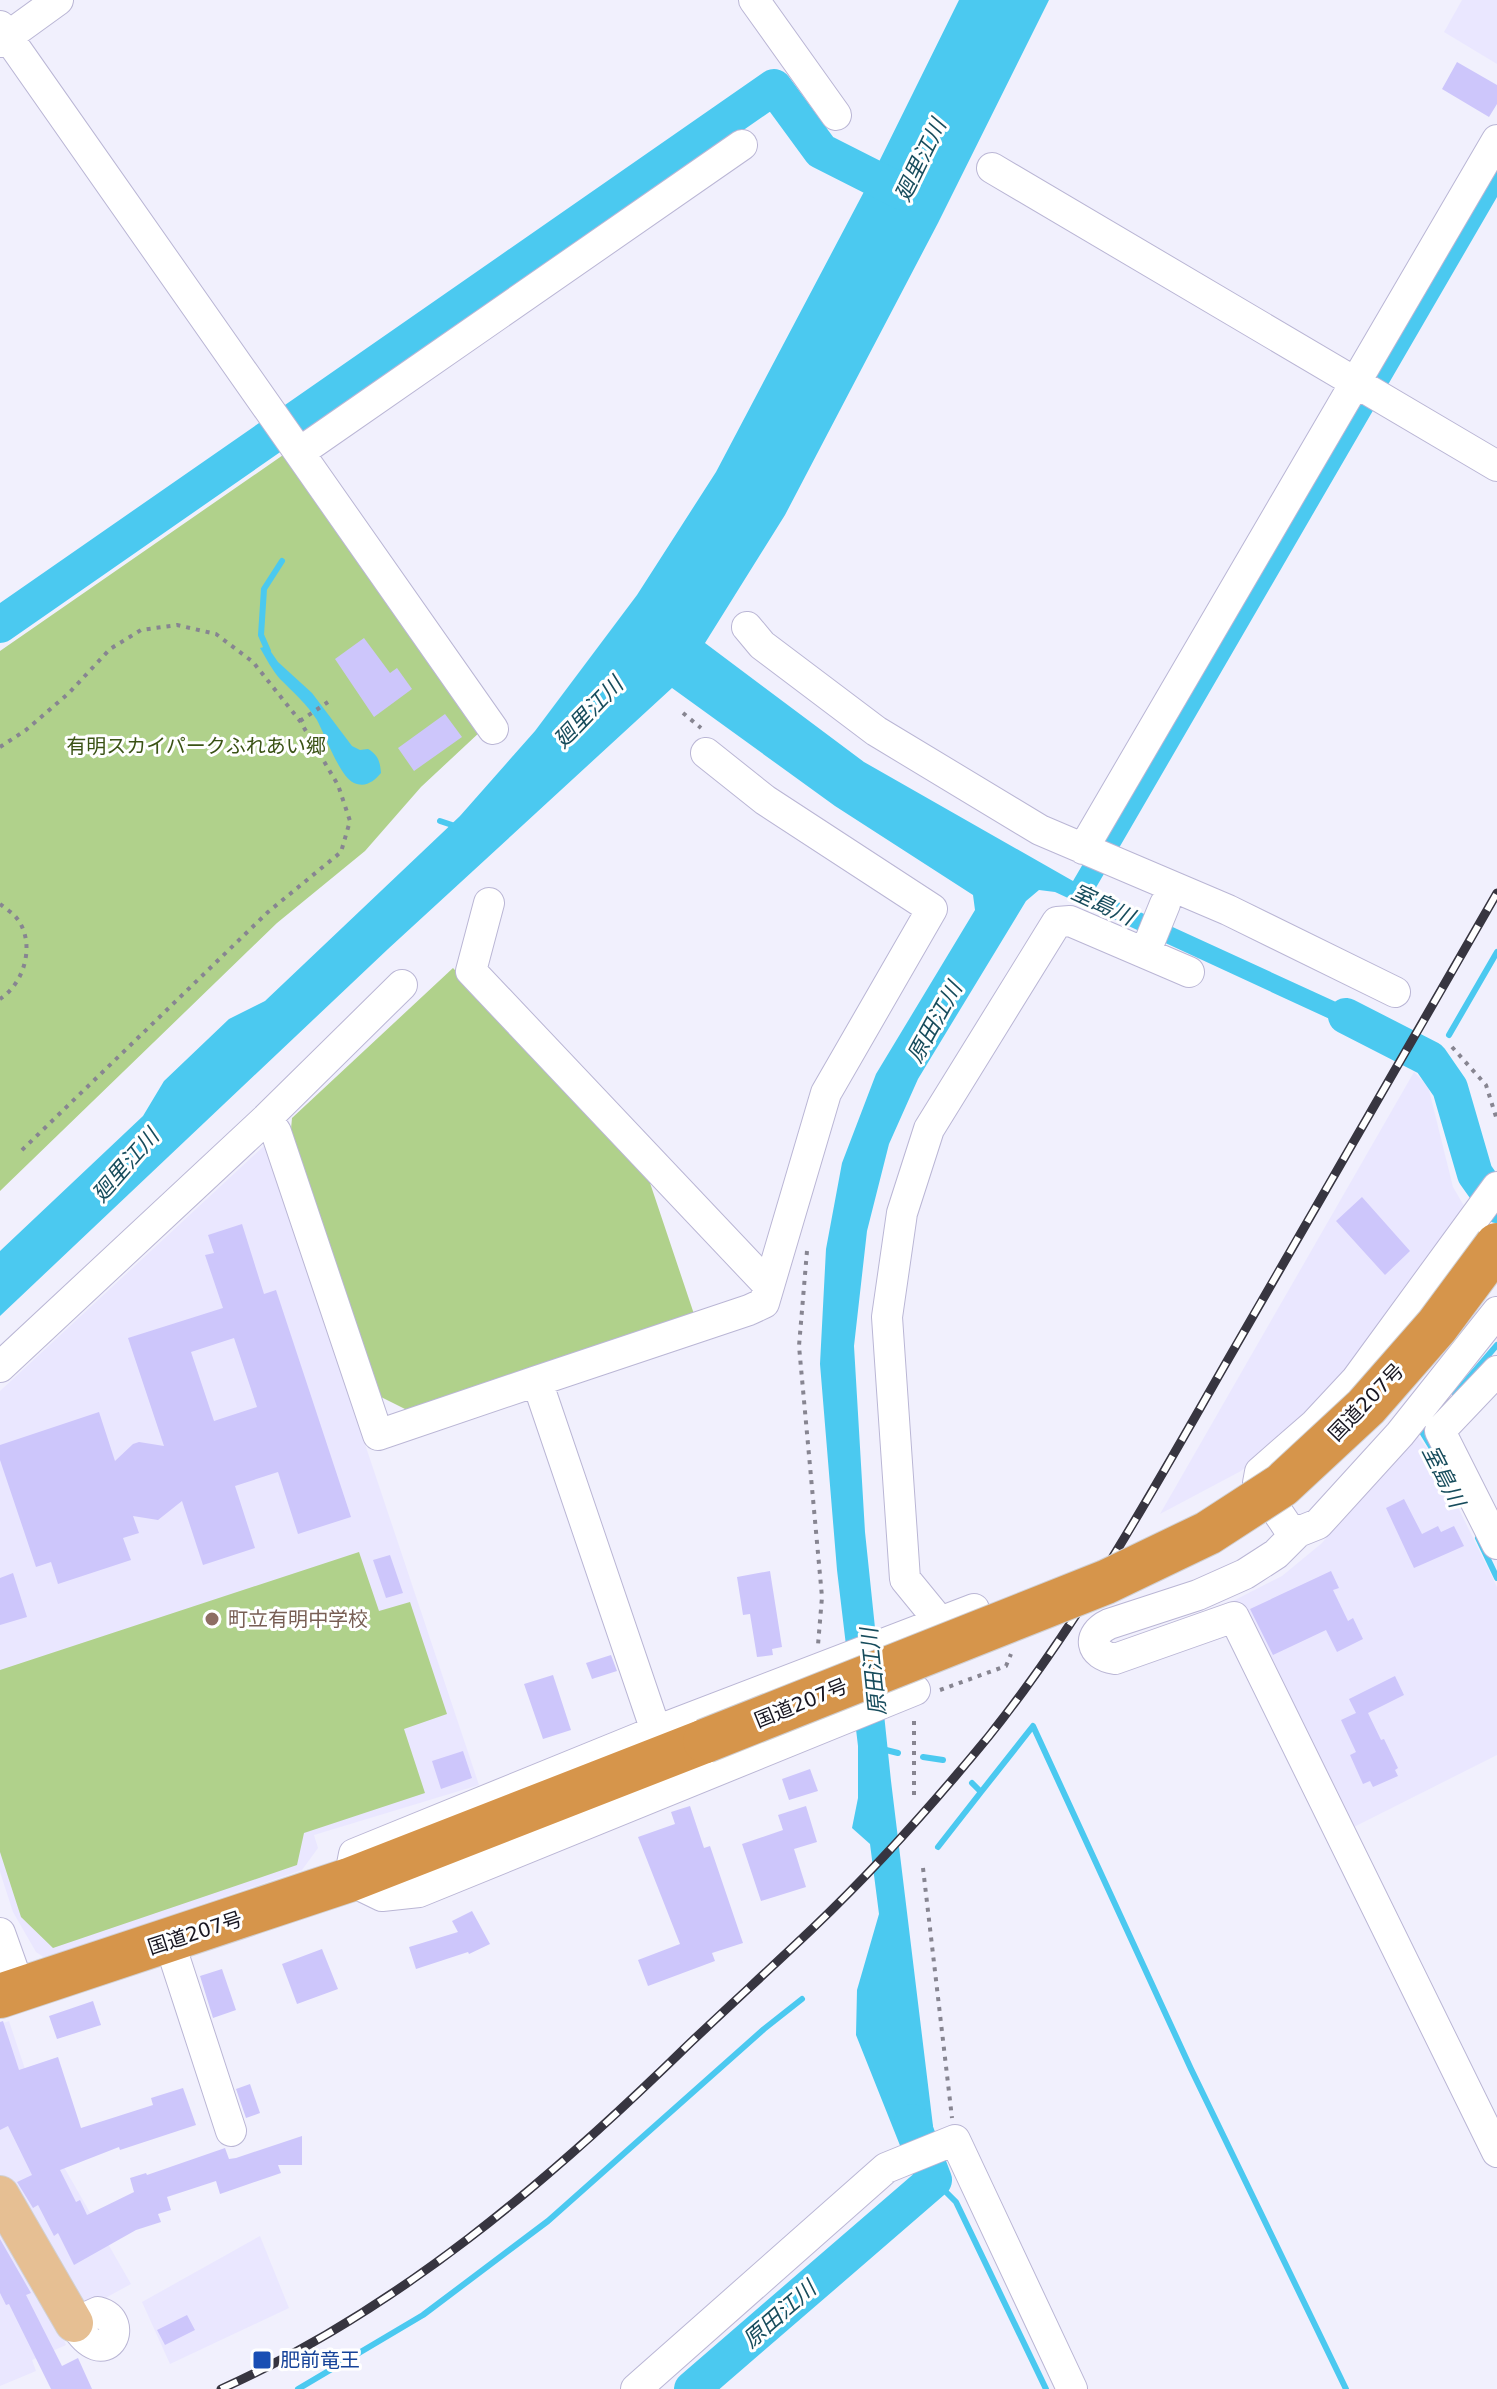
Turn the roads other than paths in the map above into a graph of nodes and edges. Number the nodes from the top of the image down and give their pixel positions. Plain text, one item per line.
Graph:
1 (58, 0) edge
2 (754, 0) edge
3 (3, 35) edge
4 (836, 115) dead end
5 (1497, 140) edge
6 (742, 145) dead end
7 (992, 168) dead end
8 (1355, 383) junction
9 (288, 436) junction
10 (1497, 466) edge
11 (747, 627) dead end
12 (493, 729) dead end
13 (706, 753) dead end
14 (1081, 857) junction
15 (1111, 870) junction
16 (489, 903) dead end
17 (1165, 904) junction
18 (1208, 924) dead end
19 (1145, 953) junction
20 (1189, 972) dead end
21 (402, 985) dead end
22 (1395, 992) dead end
23 (267, 1118) junction
24 (1497, 1187) edge
25 (1484, 1234) edge
26 (768, 1285) junction
27 (1497, 1312) edge
28 (0, 1367) edge
29 (1497, 1371) edge
30 (537, 1381) junction
31 (1298, 1532) junction
32 (1497, 1544) edge
33 (974, 1609) dead end
34 (941, 1623) junction
35 (926, 1690) road end
36 (656, 1731) junction
37 (349, 1880) junction
38 (0, 1933) edge
39 (169, 1941) junction
40 (10, 1992) edge
41 (231, 2131) dead end
42 (1497, 2152) edge
43 (0, 2195) edge
44 (74, 2323) dead end
45 (636, 2389) edge
46 (1072, 2389) edge

1 - 3 street
2 - 4 street
3 - 9 street
5 - 8 street
6 - 9 street
7 - 8 street
8 - 10 street
8 - 14 street
9 - 12 street
11 - 14 street
13 - 26 street
14 - 15 street
15 - 17 street
15 - 22 street
16 - 26 street
17 - 18 street
17 - 19 street
19 - 20 street
19 - 34 street
21 - 23 street
23 - 28 street
23 - 30 street
24 - 25 street
25 - 31 street
25 - 37 highway, 国道207号, bridge
26 - 30 street
27 - 31 street
29 - 32 street
30 - 36 street
31 - 42 street
33 - 34 street
34 - 36 street
35 - 37 street
36 - 37 street
37 - 39 highway, 国道207号
38 - 40 street
39 - 40 highway, 国道207号
39 - 41 street
43 - 44 main road
45 - 46 street

